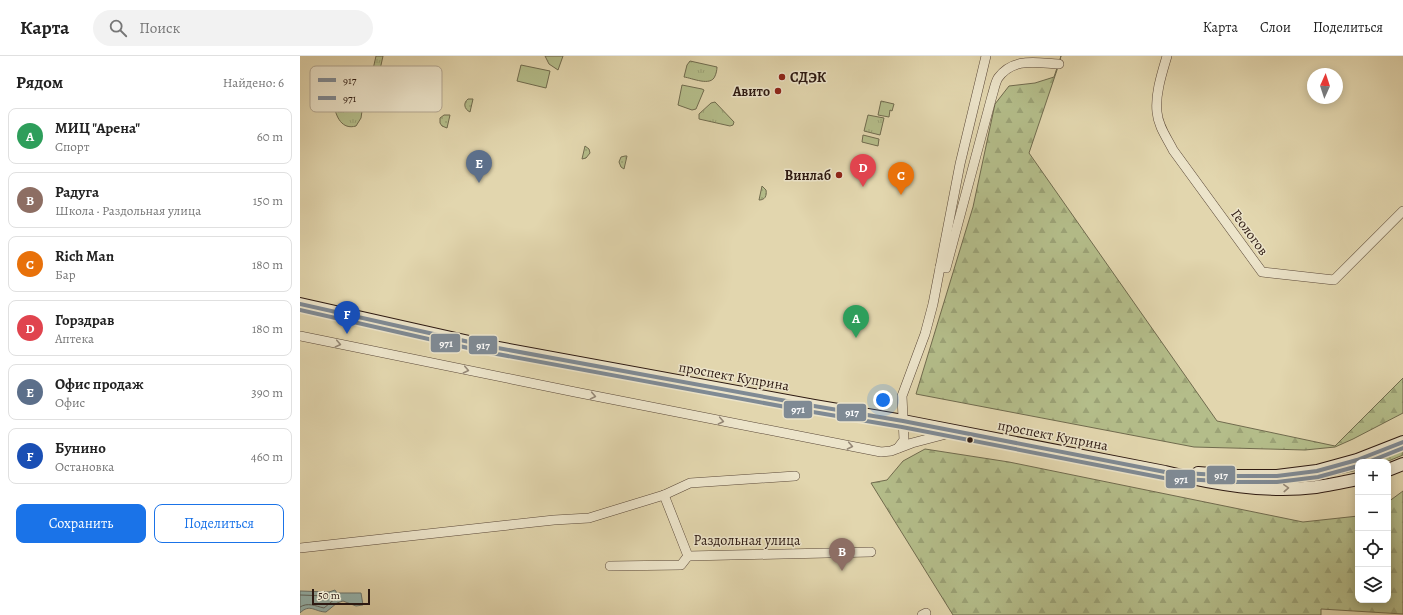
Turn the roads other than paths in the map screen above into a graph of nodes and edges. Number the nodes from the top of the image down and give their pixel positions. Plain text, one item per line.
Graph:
1 (986, 56) edge
2 (1166, 56) edge
3 (1058, 64) dead end
4 (1403, 211) edge
5 (940, 267) junction
6 (300, 304) edge
7 (300, 336) edge
8 (903, 421) junction
9 (956, 432) junction
10 (1403, 442) edge
11 (898, 448) junction
12 (1403, 464) edge
13 (1391, 469) edge
14 (1165, 472) junction
15 (795, 476) dead end
16 (1355, 480) edge
17 (664, 495) junction
18 (300, 548) edge
19 (871, 552) dead end
20 (688, 556) junction
21 (610, 566) dead end

1 - 5 street
2 - 4 street, Геологов
3 - 5 street
5 - 8 street
6 - 8 main road, проспект Куприна
7 -> 11 street
8 - 9 main road, проспект Куприна
8 - 11 street
9 - 11 street
9 - 14 main road, проспект Куприна
10 - 14 main road, проспект Куприна
12 - 13 main road
14 -> 16 main road, проспект Куприна
15 - 17 street
17 - 18 street
17 - 20 street, Раздольная улица
19 - 20 street, Раздольная улица
20 - 21 street

